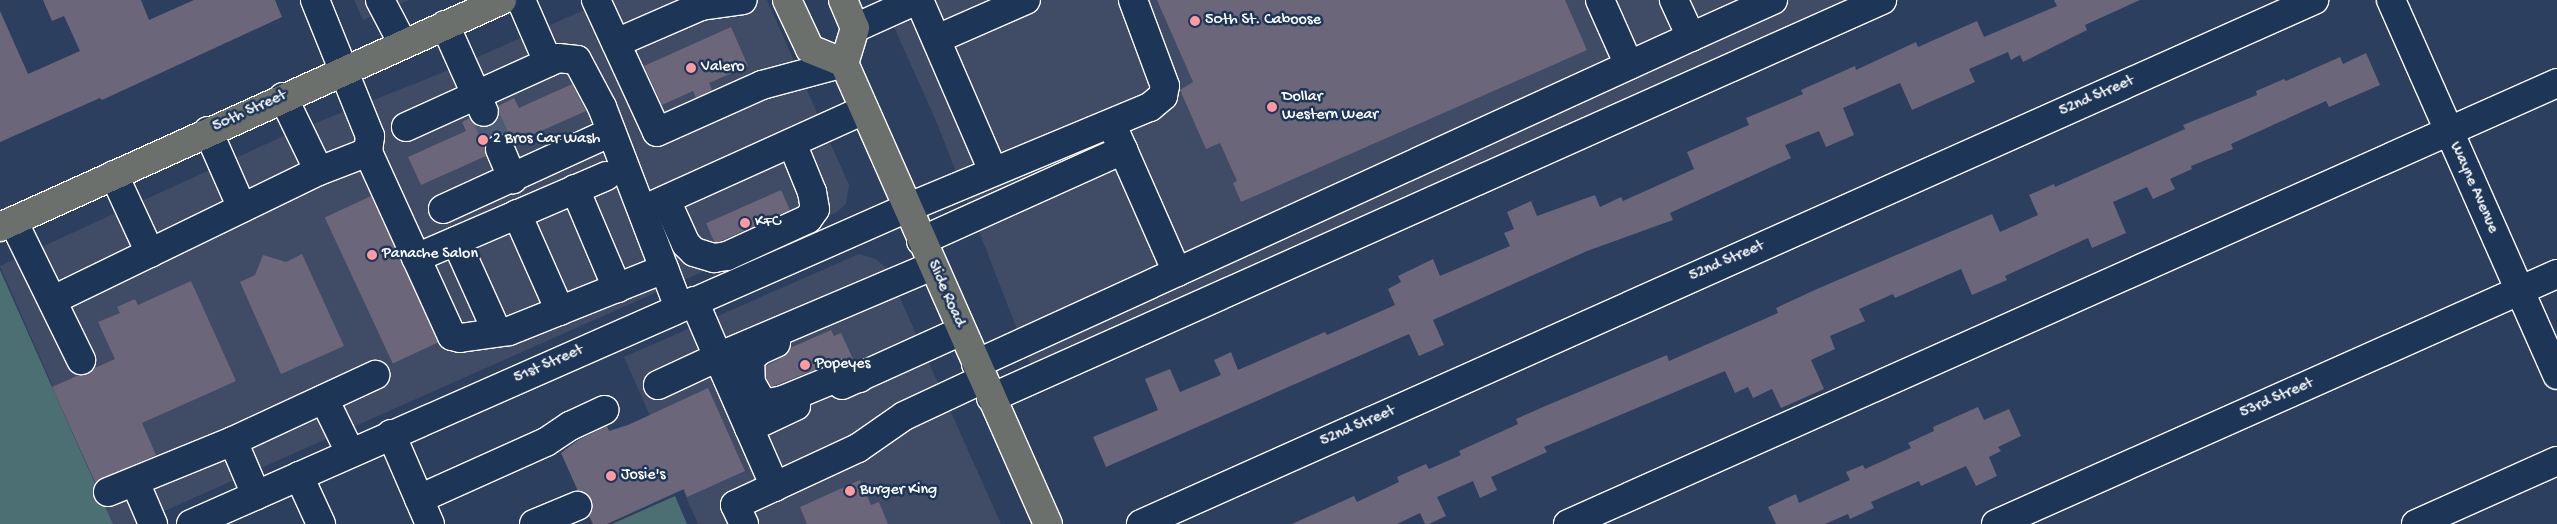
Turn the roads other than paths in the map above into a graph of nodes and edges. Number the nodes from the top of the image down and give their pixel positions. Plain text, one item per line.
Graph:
1 (380, 0) edge
2 (522, 0) edge
3 (596, 0) edge
4 (743, 0) edge
5 (787, 0) edge
6 (843, 0) edge
7 (918, 0) edge
8 (1026, 0) edge
9 (1133, 0) edge
10 (1600, 0) edge
11 (1674, 0) edge
12 (1773, 0) edge
13 (1882, 0) edge
14 (2314, 0) edge
15 (2391, 0) edge
16 (484, 3) edge
17 (700, 3) edge
18 (1746, 5) edge
19 (318, 6) edge
20 (445, 25) junction
21 (855, 28) junction
22 (1690, 36) junction
23 (936, 39) junction
24 (616, 43) junction
25 (403, 44) junction
26 (548, 62) junction
27 (844, 63) junction
28 (1629, 65) junction
29 (344, 70) junction
30 (2557, 84) edge
31 (283, 97) junction
32 (480, 104) junction
33 (864, 110) junction
34 (1112, 123) junction
35 (406, 128) dead end
36 (208, 131) junction
37 (611, 132) junction
38 (2449, 132) junction
39 (792, 143) junction
40 (500, 149) tunnel mouth
41 (1123, 150) junction
42 (368, 152) junction
43 (993, 170) junction
44 (319, 171) junction
45 (114, 175) junction
46 (606, 176) dead end
47 (513, 179) junction
48 (575, 189) junction
49 (654, 205) junction
50 (242, 208) junction
51 (443, 208) dead end
52 (907, 208) junction
53 (517, 214) junction
54 (7, 224) edge
55 (456, 241) junction
56 (922, 241) junction
57 (150, 253) junction
58 (416, 258) junction
59 (932, 266) junction
60 (664, 269) junction
61 (1177, 272) junction
62 (2557, 274) edge
63 (617, 288) junction
64 (2519, 291) junction
65 (53, 300) junction
66 (686, 305) junction
67 (830, 310) junction
68 (560, 311) junction
69 (961, 331) junction
70 (497, 332) junction
71 (718, 357) junction
72 (81, 360) dead end
73 (375, 375) dead end
74 (2557, 375) edge
75 (859, 378) junction
76 (984, 381) junction
77 (658, 385) dead end
78 (324, 399) junction
79 (604, 410) dead end
80 (749, 428) junction
81 (391, 434) junction
82 (233, 441) junction
83 (350, 452) junction
84 (2557, 461) edge
85 (299, 476) junction
86 (135, 482) junction
87 (775, 487) junction
88 (108, 492) dead end
89 (256, 495) junction
90 (419, 499) junction
91 (577, 506) dead end
92 (153, 524) edge
93 (191, 524) edge
94 (321, 524) edge
95 (430, 524) edge
96 (534, 524) edge
97 (744, 524) edge
98 (1048, 524) edge
99 (1141, 524) edge
100 (1568, 524) edge
101 (1996, 524) edge
102 (2416, 524) edge

1 - 25 street
2 - 26 street
3 - 24 street
4 - 17 street
5 - 27 main road
6 - 21 main road
7 - 21 street
7 - 23 street
8 - 23 street
9 - 34 street, 51st Street
10 - 28 street
11 - 22 street
12 - 18 street
13 - 76 street
14 - 99 street, 52nd Street
15 - 38 street, Wayne Avenue
16 - 20 main road, 50th Street
17 - 24 street
18 - 22 street
19 - 29 street
20 - 25 main road, 50th Street
20 - 32 street
21 - 27 main road
22 - 28 street
23 - 43 street
24 - 27 street
25 - 29 main road, 50th Street
26 - 32 street
26 - 37 street
27 - 33 main road, Slide Road
28 - 61 street
29 - 31 main road, 50th Street
29 - 42 street
30 - 38 street
31 - 36 main road, 50th Street
31 - 44 street
32 - 35 street
33 - 39 street
33 - 52 main road, Slide Road
34 - 41 street
34 - 43 street, 51st Street
36 - 45 main road, 50th Street
36 - 50 street
37 - 47 street
37 - 49 street
38 - 64 street, Wayne Avenue
38 - 100 street
39 - 49 street
39 - 49 street
40 - 47 street
41 - 56 street
41 - 61 street
42 - 44 street
42 - 58 street
43 - 52 street, 51st Street
44 - 50 street
45 - 54 main road, 50th Street
45 - 57 street
46 - 48 street
47 - 51 street
48 - 53 street
48 - 63 street
49 - 60 street
50 - 57 street
52 - 56 main road, Slide Road
52 - 66 street, 51st Street
53 - 55 street
53 - 68 street
54 - 65 street
55 - 58 street
55 - 70 street
56 - 59 main road, Slide Road
57 - 65 street
58 - 70 street
59 - 67 street
59 - 69 main road, Slide Road
60 - 63 street
60 - 66 street
61 - 76 street
62 - 64 street, 53rd Street
63 - 68 street
64 - 74 street, Wayne Avenue
64 - 101 street, 53rd Street
65 - 72 street
66 - 71 street
66 - 81 street, 51st Street
67 - 71 street
67 - 75 street
68 - 70 street
69 - 75 street
69 - 76 main road, Slide Road
71 - 77 street
71 - 80 street
73 - 78 street
75 - 80 street
76 - 87 street
76 - 98 main road, Slide Road
78 - 82 street
78 - 83 street
79 - 90 street
80 - 87 street
81 - 83 street, 51st Street
81 - 90 street
82 - 86 street
82 - 89 street
83 - 85 street, 51st Street
84 - 102 street
85 - 89 street, 51st Street
85 - 94 street
86 - 88 street
86 - 92 street
87 - 97 street
89 - 93 street, 51st Street
90 - 95 street
91 - 96 street

